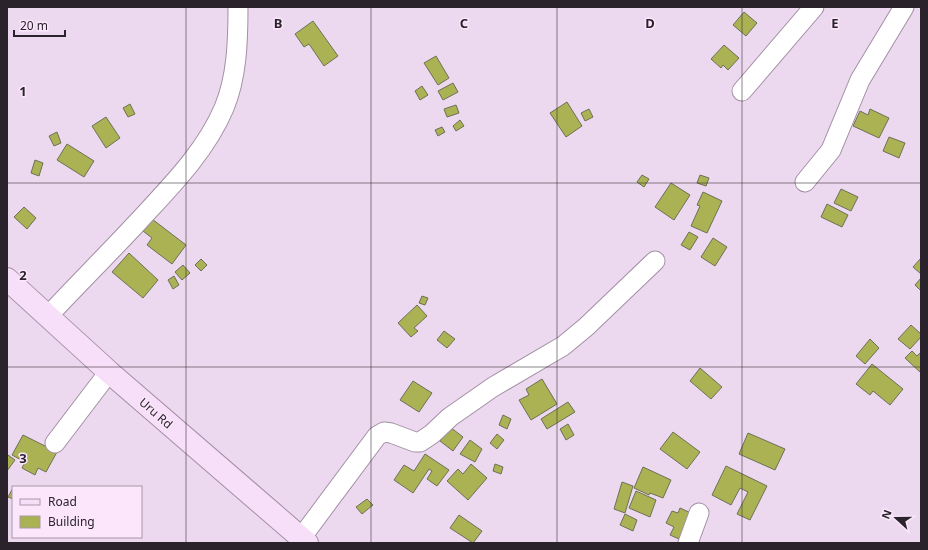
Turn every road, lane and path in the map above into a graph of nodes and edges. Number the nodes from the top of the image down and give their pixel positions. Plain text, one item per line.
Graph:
1 (238, 7) edge
2 (814, 7) edge
3 (904, 7) edge
4 (742, 91) dead end
5 (805, 182) dead end
6 (655, 261) dead end
7 (7, 279) edge
8 (48, 316) junction
9 (109, 372) junction
10 (55, 443) dead end
11 (699, 513) dead end
12 (304, 540) edge
13 (688, 543) edge

1 - 8 street
2 - 4 street
3 - 5 street
6 - 12 street
7 - 8 street, Uru Rd
8 - 9 street, Uru Rd
9 - 10 street
9 - 12 street, Uru Rd
11 - 13 street

